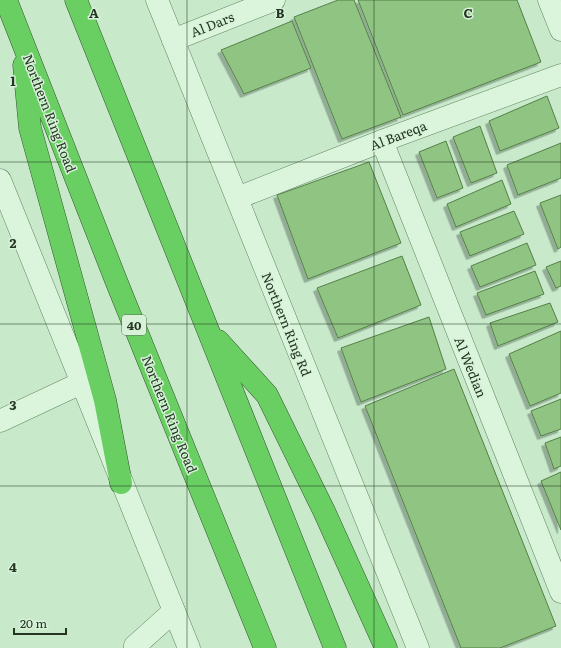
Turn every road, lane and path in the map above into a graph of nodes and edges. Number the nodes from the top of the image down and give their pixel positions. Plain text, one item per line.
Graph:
1 (6, 0) edge
2 (76, 0) edge
3 (157, 0) edge
4 (274, 0) edge
5 (549, 0) edge
6 (561, 30) edge
7 (21, 38) junction
8 (173, 40) junction
9 (561, 75) edge
10 (382, 141) junction
11 (0, 180) edge
12 (237, 198) junction
13 (208, 330) junction
14 (81, 384) junction
15 (0, 421) edge
16 (122, 482) junction
17 (561, 592) edge
18 (174, 611) junction
19 (135, 648) edge
20 (189, 648) edge
21 (265, 648) edge
22 (335, 648) edge
23 (386, 648) edge
24 (418, 648) edge

1 - 7 highway, Northern Ring Road / 40
2 - 13 highway
3 - 8 street, Northern Ring Rd
4 - 8 street, Al Dars
5 - 6 street
7 - 16 highway
7 - 21 highway, Northern Ring Road / 40
8 - 12 street, Northern Ring Rd
9 - 10 street, Al Bareqa
10 - 12 street, Al Bareqa
10 - 17 street, Al Wedian
11 - 14 street
12 - 24 street, Northern Ring Rd
13 - 22 highway
13 - 23 highway
14 - 15 street
14 - 16 street
16 - 18 street
18 - 19 street
18 - 20 street

